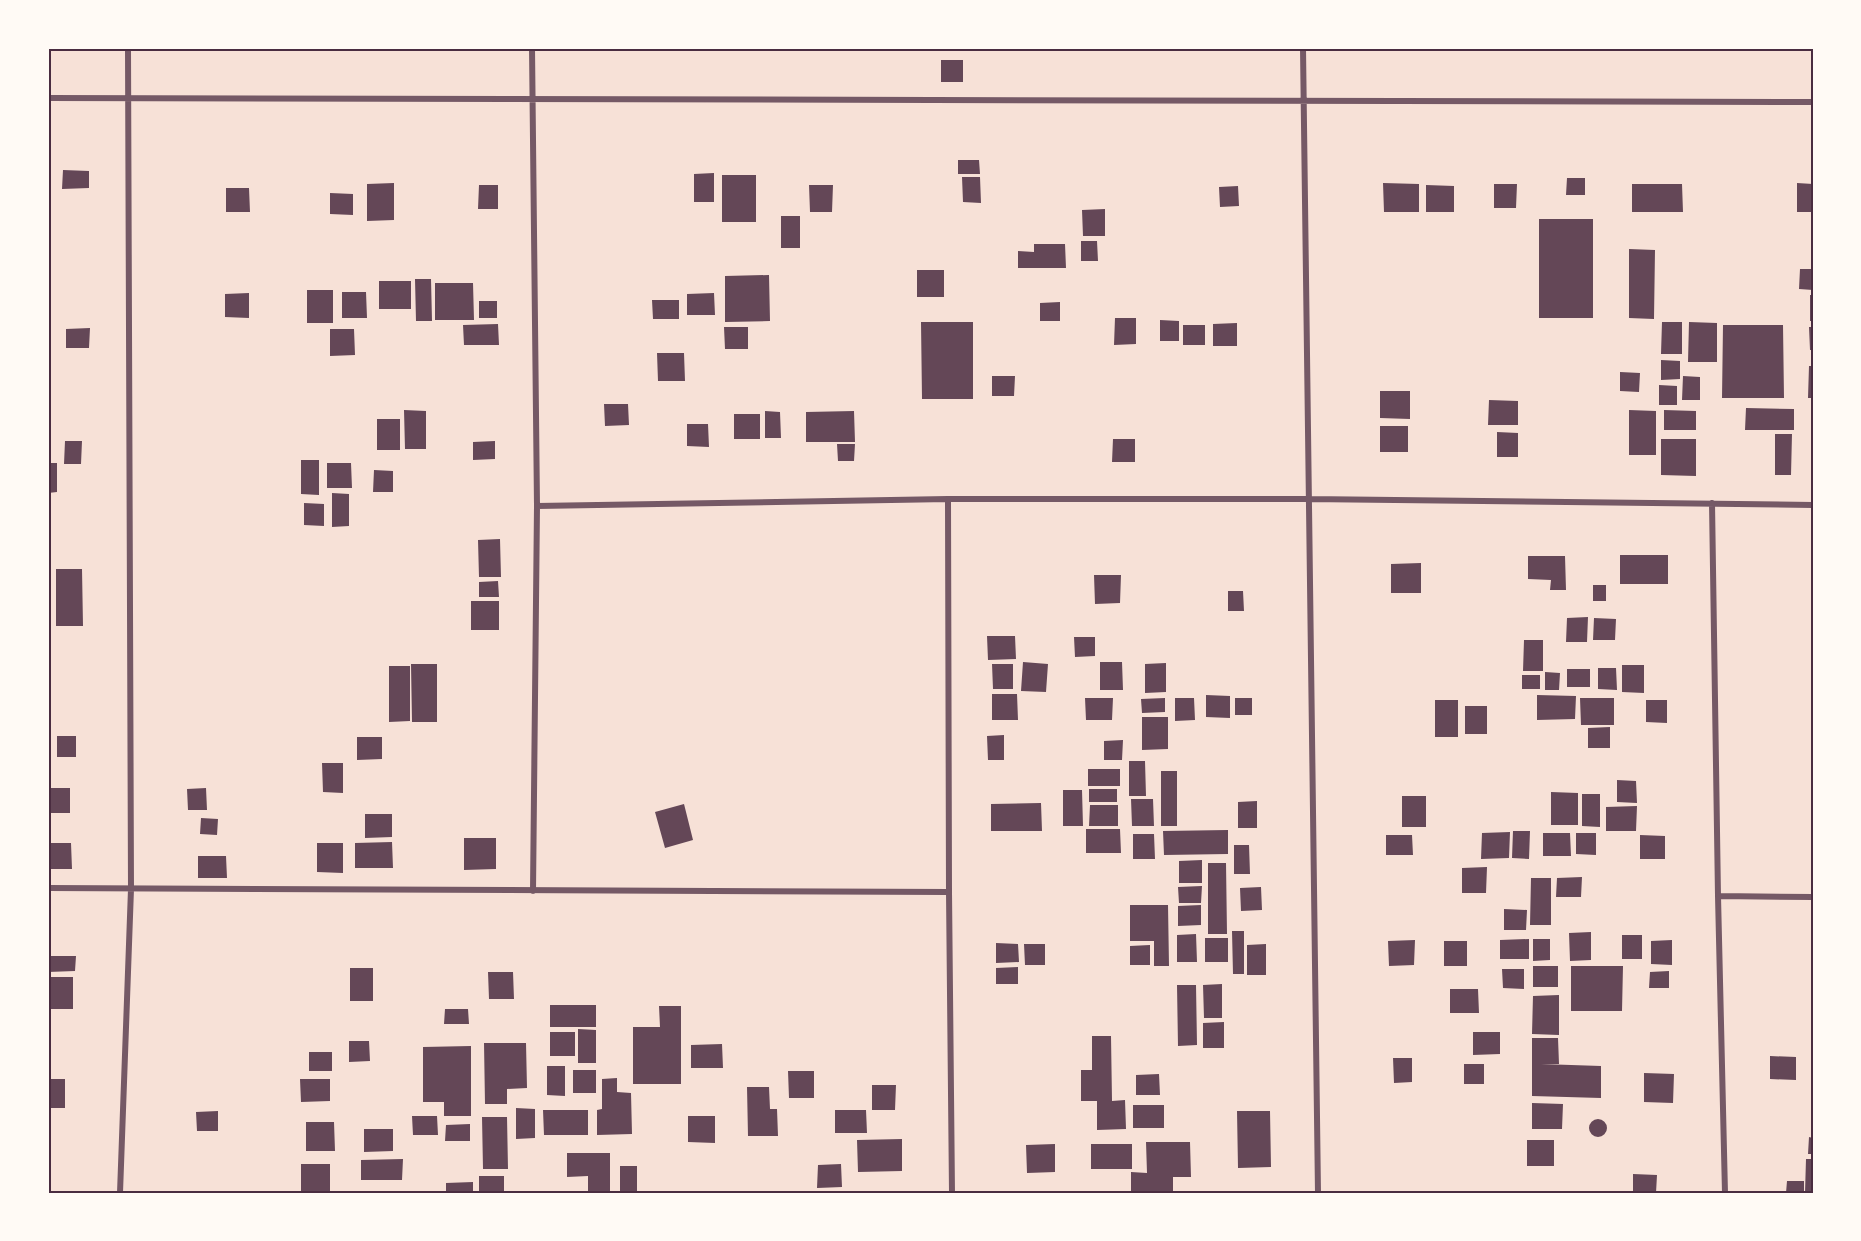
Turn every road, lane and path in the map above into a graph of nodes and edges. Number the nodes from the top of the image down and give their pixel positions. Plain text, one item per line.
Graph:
1 (128, 48) edge
2 (532, 48) edge
3 (1303, 48) edge
4 (48, 98) edge
5 (128, 98) junction
6 (531, 100) junction
7 (1303, 102) junction
8 (1813, 102) edge
9 (948, 499) junction
10 (1308, 499) junction
11 (1712, 503) junction
12 (1813, 505) edge
13 (537, 506) junction
14 (48, 888) edge
15 (131, 889) junction
16 (533, 891) junction
17 (949, 892) junction
18 (1718, 896) junction
19 (1813, 897) edge
20 (120, 1193) edge
21 (952, 1193) edge
22 (1318, 1193) edge
23 (1725, 1193) edge

1 - 5 street
2 - 6 street
3 - 7 street
4 - 5 street
5 - 6 street
5 - 15 street
6 - 7 street
6 - 13 street
7 - 8 street
7 - 10 street
9 - 10 street
9 - 13 street
9 - 17 street
10 - 11 street
10 - 22 street
11 - 12 street
11 - 18 street
13 - 16 street
14 - 15 street
15 - 16 street
15 - 20 street
16 - 17 street
17 - 21 street
18 - 19 street
18 - 23 street

